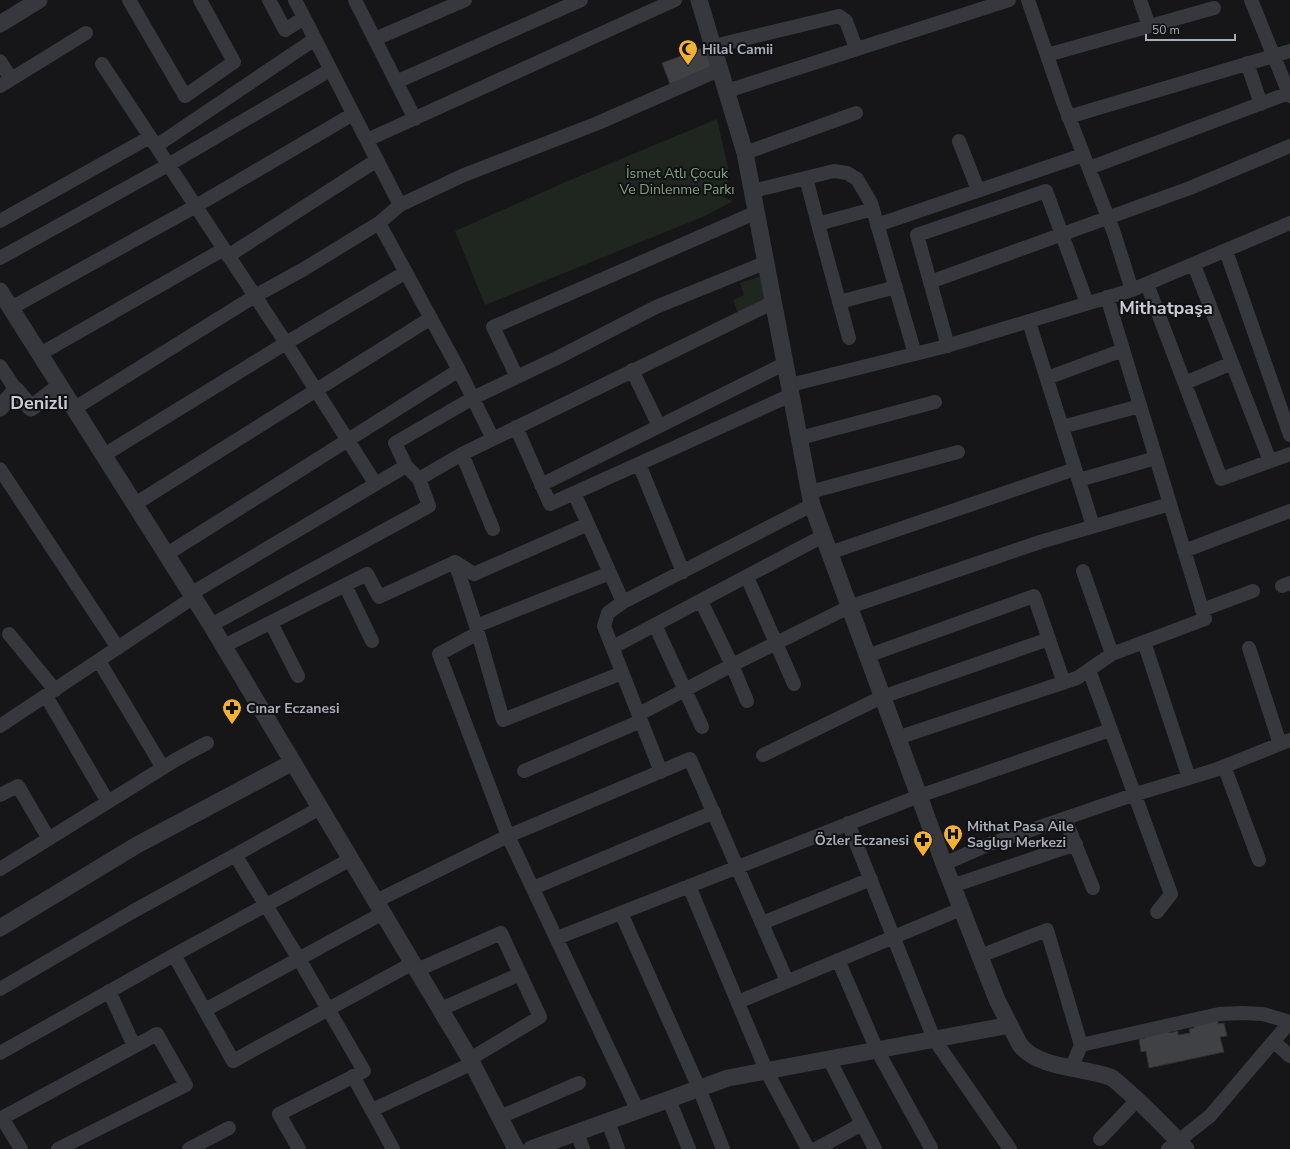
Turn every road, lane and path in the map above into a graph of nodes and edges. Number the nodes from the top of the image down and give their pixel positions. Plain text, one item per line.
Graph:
1 (39, 0) edge
2 (129, 0) edge
3 (200, 0) edge
4 (269, 0) edge
5 (295, 0) edge
6 (355, 0) edge
7 (465, 0) edge
8 (581, 0) edge
9 (675, 0) edge
10 (699, 0) edge
11 (1009, 0) edge
12 (1028, 0) edge
13 (1140, 0) edge
14 (1251, 0) edge
15 (1214, 8) dead end
16 (304, 18) junction
17 (2, 19) edge
18 (1149, 26) junction
19 (86, 33) dead end
20 (315, 39) junction
21 (375, 39) junction
22 (714, 46) junction
23 (856, 48) junction
24 (1290, 51) edge
25 (1047, 55) junction
26 (1273, 55) junction
27 (0, 61) edge
28 (1247, 63) junction
29 (102, 64) dead end
30 (721, 69) junction
31 (330, 70) junction
32 (396, 82) junction
33 (6, 83) edge
34 (726, 91) junction
35 (1289, 94) edge
36 (1261, 104) junction
37 (856, 113) dead end
38 (353, 114) junction
39 (1068, 117) junction
40 (415, 119) junction
41 (367, 140) junction
42 (153, 141) junction
43 (959, 141) dead end
44 (1290, 146) edge
45 (746, 153) junction
46 (1083, 155) junction
47 (377, 160) junction
48 (168, 165) junction
49 (1089, 168) junction
50 (806, 178) junction
51 (978, 190) junction
52 (753, 191) junction
53 (400, 205) junction
54 (196, 206) junction
55 (873, 209) junction
56 (757, 212) junction
57 (1108, 218) junction
58 (0, 222) edge
59 (379, 223) junction
60 (1290, 223) edge
61 (818, 224) junction
62 (878, 224) junction
63 (1063, 234) junction
64 (1226, 251) junction
65 (226, 252) junction
66 (0, 258) edge
67 (767, 262) junction
68 (1194, 265) junction
69 (406, 272) junction
70 (930, 282) junction
71 (1147, 284) junction
72 (896, 287) junction
73 (1132, 290) junction
74 (0, 291) edge
75 (255, 296) junction
76 (1107, 297) junction
77 (774, 302) junction
78 (839, 302) junction
79 (1087, 303) junction
80 (11, 308) junction
81 (431, 318) junction
82 (1029, 322) junction
83 (848, 338) dead end
84 (286, 343) junction
85 (948, 346) junction
86 (1123, 350) junction
87 (40, 354) junction
88 (915, 354) junction
89 (786, 363) junction
90 (1232, 363) junction
91 (0, 366) edge
92 (459, 370) junction
93 (632, 370) junction
94 (516, 377) junction
95 (1046, 378) junction
96 (1185, 383) junction
97 (60, 386) junction
98 (315, 389) junction
99 (16, 390) junction
100 (791, 390) junction
101 (473, 398) junction
102 (935, 402) dead end
103 (1140, 406) junction
104 (0, 408) edge
105 (75, 408) junction
106 (659, 426) junction
107 (516, 427) junction
108 (1062, 427) junction
109 (1290, 433) edge
110 (493, 438) junction
111 (800, 438) junction
112 (348, 441) junction
113 (958, 452) dead end
114 (462, 454) junction
115 (1290, 454) edge
116 (104, 455) junction
117 (1156, 458) junction
118 (1270, 461) junction
119 (639, 464) junction
120 (406, 466) junction
121 (0, 469) edge
122 (1077, 474) junction
123 (419, 478) junction
124 (375, 484) junction
125 (541, 485) junction
126 (574, 493) junction
127 (811, 499) junction
128 (135, 504) junction
129 (1170, 504) junction
130 (1290, 511) edge
131 (588, 524) junction
132 (1093, 526) junction
133 (493, 529) dead end
134 (823, 536) junction
135 (1184, 551) junction
136 (829, 553) junction
137 (167, 554) junction
138 (455, 562) junction
139 (1083, 571) dead end
140 (683, 572) junction
141 (610, 573) junction
142 (747, 577) junction
143 (346, 585) junction
144 (1253, 591) dead end
145 (193, 595) junction
146 (701, 601) junction
147 (623, 602) junction
148 (849, 607) junction
149 (1202, 610) junction
150 (270, 623) junction
151 (211, 625) junction
152 (655, 625) junction
153 (477, 629) junction
154 (9, 634) dead end
155 (1048, 638) junction
156 (372, 641) dead end
157 (1144, 642) junction
158 (776, 643) junction
159 (224, 646) junction
160 (612, 647) junction
161 (118, 648) junction
162 (1249, 648) dead end
163 (1112, 654) junction
164 (867, 656) junction
165 (99, 661) junction
166 (732, 664) junction
167 (1089, 670) junction
168 (622, 673) junction
169 (298, 676) dead end
170 (1064, 683) junction
171 (794, 684) dead end
172 (685, 689) junction
173 (50, 693) junction
174 (882, 697) junction
175 (747, 701) dead end
176 (640, 717) junction
177 (0, 726) edge
178 (702, 728) dead end
179 (1110, 730) junction
180 (897, 738) junction
181 (207, 742) dead end
182 (1285, 742) edge
183 (763, 755) dead end
184 (293, 762) junction
185 (1224, 766) junction
186 (163, 768) junction
187 (524, 771) dead end
188 (661, 772) junction
189 (1189, 778) junction
190 (1133, 794) junction
191 (0, 795) edge
192 (919, 796) junction
193 (108, 802) junction
194 (320, 808) junction
195 (714, 812) junction
196 (1066, 819) junction
197 (848, 823) junction
198 (508, 836) junction
199 (49, 839) junction
200 (1076, 844) junction
201 (234, 855) junction
202 (351, 859) junction
203 (1259, 860) dead end
204 (944, 864) junction
205 (738, 866) junction
206 (0, 869) edge
207 (871, 879) junction
208 (689, 886) junction
209 (952, 886) junction
210 (533, 888) junction
211 (1093, 888) dead end
212 (265, 905) junction
213 (379, 907) junction
214 (961, 909) junction
215 (1157, 912) dead end
216 (621, 913) junction
217 (762, 923) junction
218 (0, 928) edge
219 (894, 937) junction
220 (557, 938) junction
221 (174, 955) junction
222 (980, 956) junction
223 (299, 959) junction
224 (838, 960) junction
225 (415, 966) junction
226 (520, 974) junction
227 (787, 981) junction
228 (0, 988) edge
229 (109, 991) junction
230 (738, 1002) junction
231 (441, 1009) junction
232 (205, 1010) junction
233 (328, 1010) junction
234 (1290, 1022) edge
235 (1010, 1025) junction
236 (934, 1039) junction
237 (1274, 1042) junction
238 (1080, 1045) junction
239 (134, 1046) junction
240 (877, 1050) junction
241 (0, 1053) edge
242 (1290, 1056) edge
243 (829, 1059) junction
244 (471, 1061) junction
245 (1071, 1069) junction
246 (766, 1070) junction
247 (353, 1076) junction
248 (579, 1083) dead end
249 (699, 1088) junction
250 (669, 1100) junction
251 (1137, 1100) junction
252 (372, 1110) junction
253 (638, 1111) junction
254 (500, 1117) junction
255 (608, 1122) junction
256 (862, 1124) junction
257 (228, 1128) dead end
258 (577, 1133) junction
259 (1100, 1139) dead end
260 (1177, 1146) edge
261 (931, 1148) dead end
262 (21, 1149) edge
263 (58, 1149) edge
264 (189, 1149) edge
265 (299, 1149) edge
266 (393, 1149) edge
267 (516, 1149) edge
268 (531, 1149) edge
269 (583, 1149) edge
270 (618, 1149) edge
271 (689, 1149) edge
272 (723, 1149) edge
273 (808, 1149) edge
274 (816, 1149) edge
275 (875, 1149) edge
276 (1010, 1149) edge

1 - 17 street
2 - 3 street
4 - 16 street
5 - 16 street
6 - 21 street
7 - 21 street
8 - 32 street
9 - 40 street
10 - 22 street
11 - 23 street
12 - 25 street
13 - 18 street
14 - 26 street
15 - 18 street
16 - 20 street
18 - 25 street
19 - 33 street
20 - 31 street
20 - 42 street
21 - 32 street
22 - 23 street
22 - 30 street
23 - 34 street
24 - 26 street
25 - 39 street
26 - 28 street
26 - 35 street
27 - 33 street
28 - 36 street
28 - 39 street
29 - 42 street
30 - 34 street
30 - 53 street
31 - 38 street
31 - 48 street
32 - 40 street
34 - 45 street
35 - 36 street
36 - 49 street
37 - 45 street
38 - 41 street
38 - 54 street
39 - 46 street
40 - 41 street
41 - 47 street
42 - 48 street
42 - 58 street
43 - 51 street
44 - 57 street
45 - 52 street
46 - 49 street
46 - 51 street
47 - 53 street
47 - 65 street
48 - 54 street
48 - 66 street
49 - 57 street
50 - 52 street
50 - 55 street
50 - 61 street
51 - 62 street
52 - 56 street
53 - 59 street
54 - 65 street
54 - 80 street
55 - 61 street
55 - 62 street
56 - 67 street
56 - 94 street
57 - 63 street
57 - 73 street
59 - 69 street
59 - 75 street
60 - 64 street
61 - 78 street
62 - 72 street
63 - 70 street
63 - 70 street
63 - 79 street
64 - 68 street
64 - 109 street
65 - 75 street
65 - 87 street
67 - 77 street
67 - 94 street
68 - 71 street
68 - 90 street
69 - 81 street
69 - 84 street
70 - 85 street
71 - 73 street
71 - 96 street
72 - 78 street
72 - 88 street
73 - 76 street
74 - 80 street
75 - 84 street
75 - 105 street
76 - 79 street
76 - 86 street
77 - 89 street
77 - 93 street
78 - 83 street
79 - 82 street
80 - 87 street
81 - 92 street
81 - 98 street
82 - 85 street
82 - 95 street
84 - 98 street
84 - 116 street
85 - 88 street
86 - 95 street
86 - 103 street
87 - 97 street
88 - 100 street
89 - 100 street
89 - 106 street
90 - 96 street
90 - 118 street
91 - 99 street
92 - 101 street
92 - 112 street
93 - 106 street
93 - 107 street
94 - 101 street
95 - 108 street
96 - 118 street
97 - 99 street
97 - 105 street
98 - 112 street
98 - 128 street
99 - 104 street
100 - 111 street
100 - 119 street
101 - 110 street
101 - 120 street
102 - 111 street
103 - 108 street
103 - 117 street
105 - 116 street
106 - 125 street
107 - 110 street
107 - 125 street
108 - 122 street
110 - 114 street
111 - 127 street
112 - 124 street
112 - 137 street
113 - 127 street
114 - 123 street
114 - 133 street
115 - 118 street
116 - 128 street
117 - 122 street
117 - 129 street
119 - 126 street
119 - 140 street
120 - 123 street
120 - 124 street
121 - 161 street
122 - 132 street
122 - 136 street
123 - 151 street
124 - 145 street
125 - 126 street
126 - 131 street
127 - 134 street
127 - 140 street
128 - 137 street
129 - 132 street
129 - 135 street
130 - 135 street
131 - 138 street
131 - 141 street
132 - 148 street
134 - 136 street
134 - 142 street
135 - 149 street
136 - 148 street
137 - 145 street
138 - 143 street
138 - 153 street
139 - 163 street
140 - 147 street
141 - 147 street
141 - 153 street
142 - 146 street
142 - 158 street
143 - 150 street
143 - 156 street
144 - 149 street
145 - 151 street
145 - 161 street
146 - 152 street
146 - 166 street
147 - 160 street
148 - 158 street
148 - 164 street
149 - 157 street
150 - 159 street
150 - 169 street
151 - 159 street
152 - 160 street
152 - 172 street
153 - 168 street
153 - 198 street
154 - 173 street
155 - 164 street
155 - 170 street
155 - 174 street
157 - 163 street
157 - 189 street
158 - 166 street
158 - 171 street
159 - 184 street
160 - 168 street
161 - 165 street
162 - 182 street
163 - 167 street
164 - 174 street
165 - 173 street
165 - 186 street
166 - 172 street
166 - 175 street
167 - 170 street
167 - 179 street
168 - 176 street
170 - 180 street
172 - 176 street
172 - 178 street
173 - 177 street
173 - 193 street
174 - 180 street
174 - 183 street
176 - 187 street
176 - 188 street
179 - 190 street
179 - 192 street
180 - 192 street
181 - 186 street
182 - 185 street
184 - 194 street
184 - 218 street
185 - 189 street
185 - 203 street
186 - 193 street
188 - 195 street
188 - 198 street
189 - 190 street
190 - 196 street
190 - 215 street
191 - 199 street
192 - 197 street
192 - 204 street
193 - 199 street
194 - 201 street
194 - 202 street
195 - 205 street
195 - 210 street
196 - 200 street
196 - 204 street
197 - 205 street
197 - 207 street
198 - 210 street
198 - 213 street
199 - 206 street
200 - 209 street
200 - 211 street
201 - 212 street
201 - 228 street
202 - 212 street
202 - 213 street
204 - 209 street
205 - 208 street
205 - 217 street
207 - 217 street
207 - 219 street
208 - 216 street
208 - 230 street
209 - 214 street
210 - 220 street
212 - 221 street
212 - 223 street
213 - 223 street
213 - 225 street
214 - 219 street
214 - 222 street
216 - 220 street
216 - 249 street
217 - 227 street
219 - 224 street
219 - 236 street
220 - 253 street
221 - 229 street
221 - 232 street
222 - 235 street
222 - 238 street
223 - 232 street
223 - 233 street
224 - 227 street
224 - 240 street
225 - 226 street
225 - 231 street
225 - 233 street
226 - 231 street
226 - 244 street
227 - 230 street
229 - 239 street
229 - 241 street
230 - 246 street
231 - 244 street
232 - 233 street
233 - 247 street
234 - 237 street
234 - 238 street
235 - 236 street
235 - 245 street
236 - 240 street
236 - 276 street
237 - 242 street
237 - 260 street
238 - 245 street
239 - 262 street
239 - 263 street
240 - 243 street
240 - 261 street
243 - 246 street
243 - 256 street
244 - 252 street
244 - 254 street
245 - 251 street
246 - 249 street
246 - 273 street
247 - 252 street
247 - 265 street
248 - 254 street
249 - 250 street
249 - 272 street
250 - 253 street
250 - 271 street
251 - 259 street
251 - 260 street
252 - 266 street
253 - 255 street
254 - 267 street
255 - 258 street
255 - 270 street
256 - 274 street
256 - 275 street
257 - 264 street
258 - 268 street
258 - 269 street

